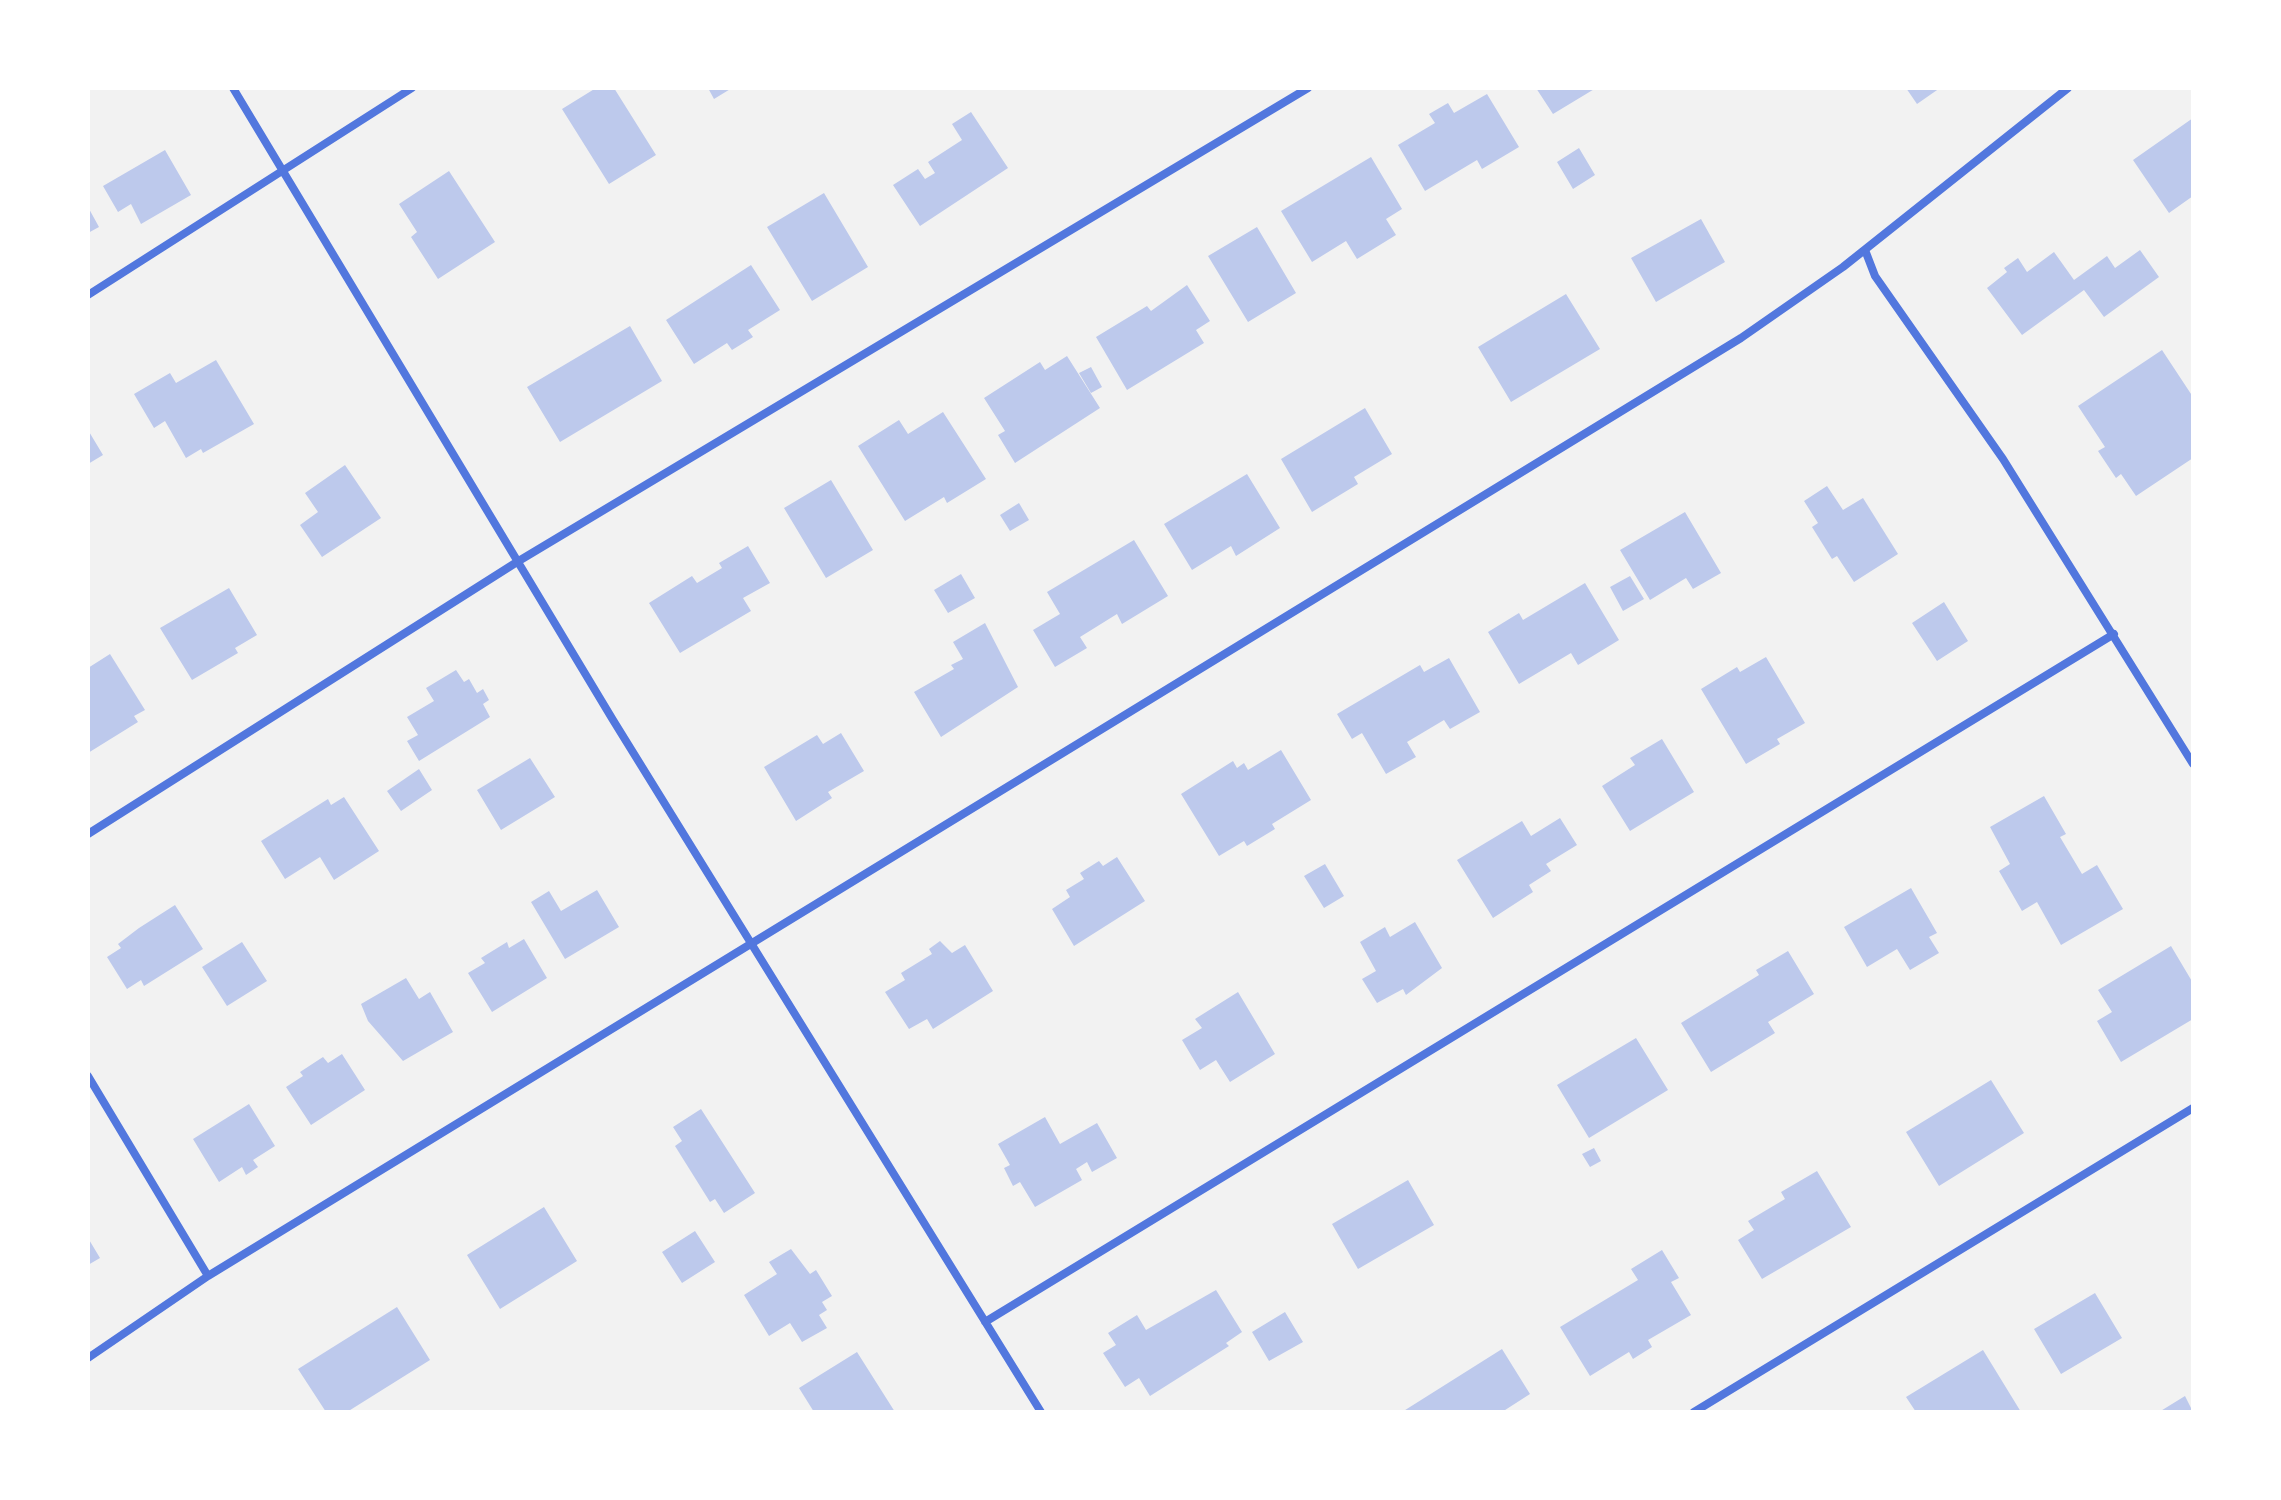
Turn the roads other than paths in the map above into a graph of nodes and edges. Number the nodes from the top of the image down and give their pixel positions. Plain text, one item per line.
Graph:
1 (233, 88) edge
2 (412, 88) edge
3 (1308, 88) edge
4 (2068, 88) edge
5 (283, 171) junction
6 (1865, 250) junction
7 (88, 295) edge
8 (517, 562) junction
9 (2114, 634) junction
10 (2193, 764) edge
11 (88, 834) edge
12 (752, 946) junction
13 (88, 1076) edge
14 (2193, 1108) edge
15 (208, 1276) junction
16 (985, 1322) junction
17 (88, 1358) edge
18 (1041, 1412) edge
19 (1694, 1412) edge

1 - 5 street
2 - 5 street
3 - 8 street
4 - 6 street
5 - 7 street
5 - 8 street
6 - 9 street
6 - 12 street
8 - 11 street
8 - 12 street
9 - 10 street
9 - 16 street
12 - 15 street
12 - 16 street
13 - 15 street
14 - 19 street
15 - 17 street
16 - 18 street

